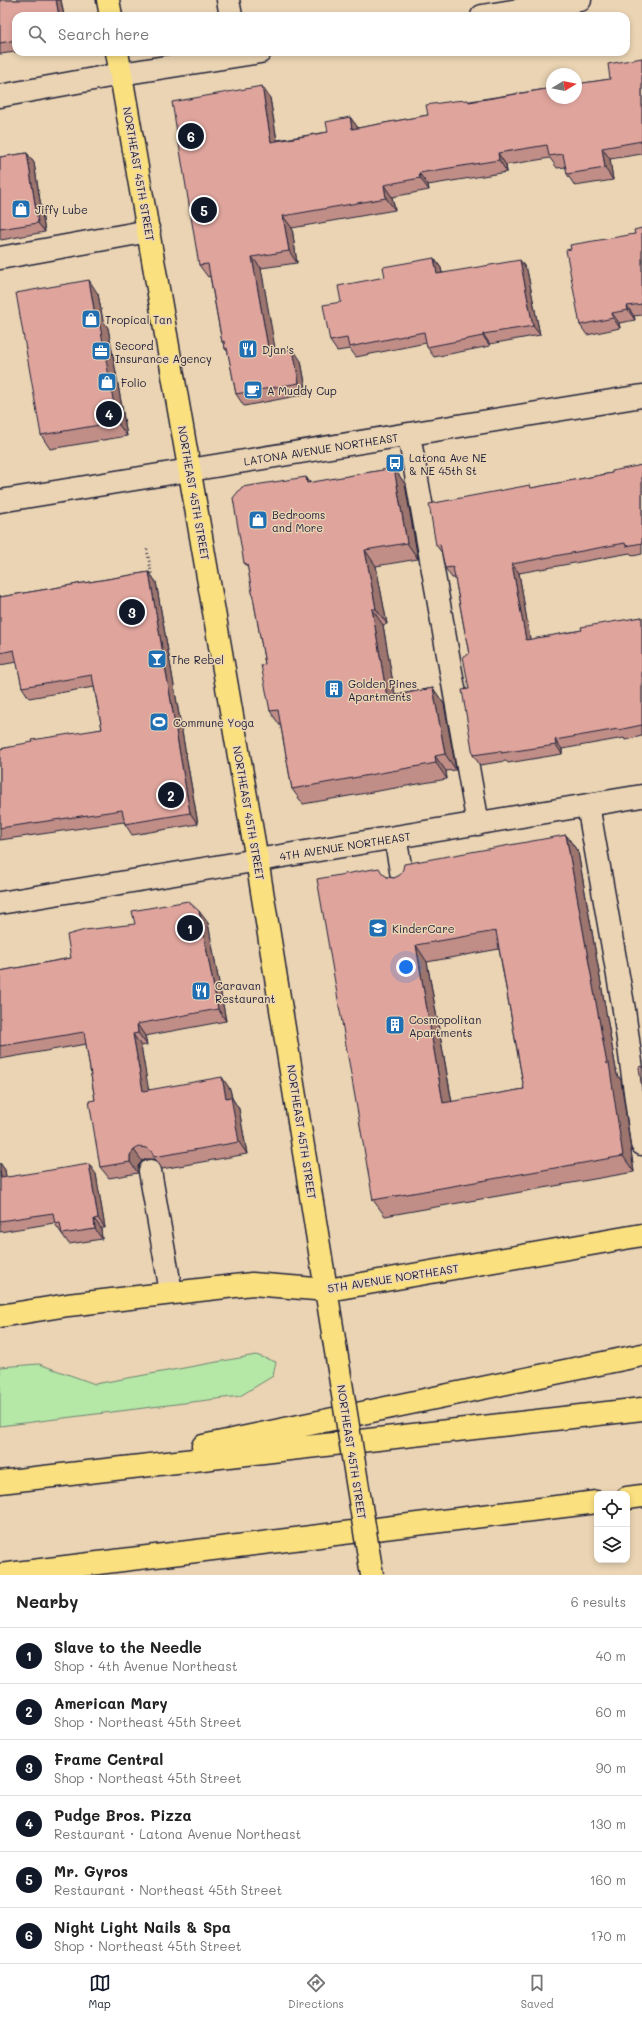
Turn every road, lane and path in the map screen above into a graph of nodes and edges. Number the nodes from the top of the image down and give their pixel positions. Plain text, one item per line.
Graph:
1 (108, 0) edge
2 (228, 0) edge
3 (580, 0) edge
4 (110, 12) edge
5 (230, 12) edge
6 (506, 12) edge
7 (118, 56) edge
8 (225, 56) edge
9 (121, 74) junction
10 (0, 96) edge
11 (149, 231) junction
12 (0, 258) edge
13 (642, 396) edge
14 (409, 434) junction
15 (190, 471) junction
16 (0, 501) edge
17 (147, 549) dead end
18 (152, 578) edge
19 (642, 796) edge
20 (588, 805) junction
21 (478, 824) junction
22 (395, 837) junction
23 (258, 860) junction
24 (403, 882) edge
25 (0, 903) edge
26 (633, 1008) edge
27 (642, 1144) edge
28 (150, 1171) dead end
29 (642, 1235) edge
30 (328, 1290) junction
31 (171, 1292) junction
32 (0, 1316) edge
33 (642, 1354) edge
34 (642, 1409) edge
35 (60, 1475) junction
36 (0, 1482) edge
37 (642, 1496) edge
38 (630, 1498) edge
39 (594, 1502) edge
40 (0, 1574) edge
41 (372, 1575) edge

1 - 4 main road
2 - 5 street
3 - 6 street
7 - 9 main road, NORTHEAST 45TH STREET
8 - 9 street
9 - 10 street
9 - 11 main road, NORTHEAST 45TH STREET
11 - 12 street
11 - 15 main road, NORTHEAST 45TH STREET
13 - 14 street, LATONA AVENUE NORTHEAST
14 - 15 street, LATONA AVENUE NORTHEAST
14 - 21 street
15 - 16 street, LATONA AVENUE NORTHEAST
15 - 23 main road, NORTHEAST 45TH STREET
17 - 18 path
19 - 20 street, 4TH AVENUE NORTHEAST
20 - 21 street, 4TH AVENUE NORTHEAST
20 - 26 street
21 - 22 street, 4TH AVENUE NORTHEAST
22 - 23 street, 4TH AVENUE NORTHEAST
22 - 24 street
23 - 25 street, 4TH AVENUE NORTHEAST
23 - 30 main road, NORTHEAST 45TH STREET
26 - 27 street
28 - 31 street
29 - 30 main road, 5TH AVENUE NORTHEAST
30 - 31 main road, 5TH AVENUE NORTHEAST
30 - 41 main road, NORTHEAST 45TH STREET, bridge
31 - 32 main road, 5TH AVENUE NORTHEAST
33 - 35 main road
34 - 35 main road
35 - 36 main road
37 - 38 main road
39 - 40 main road

